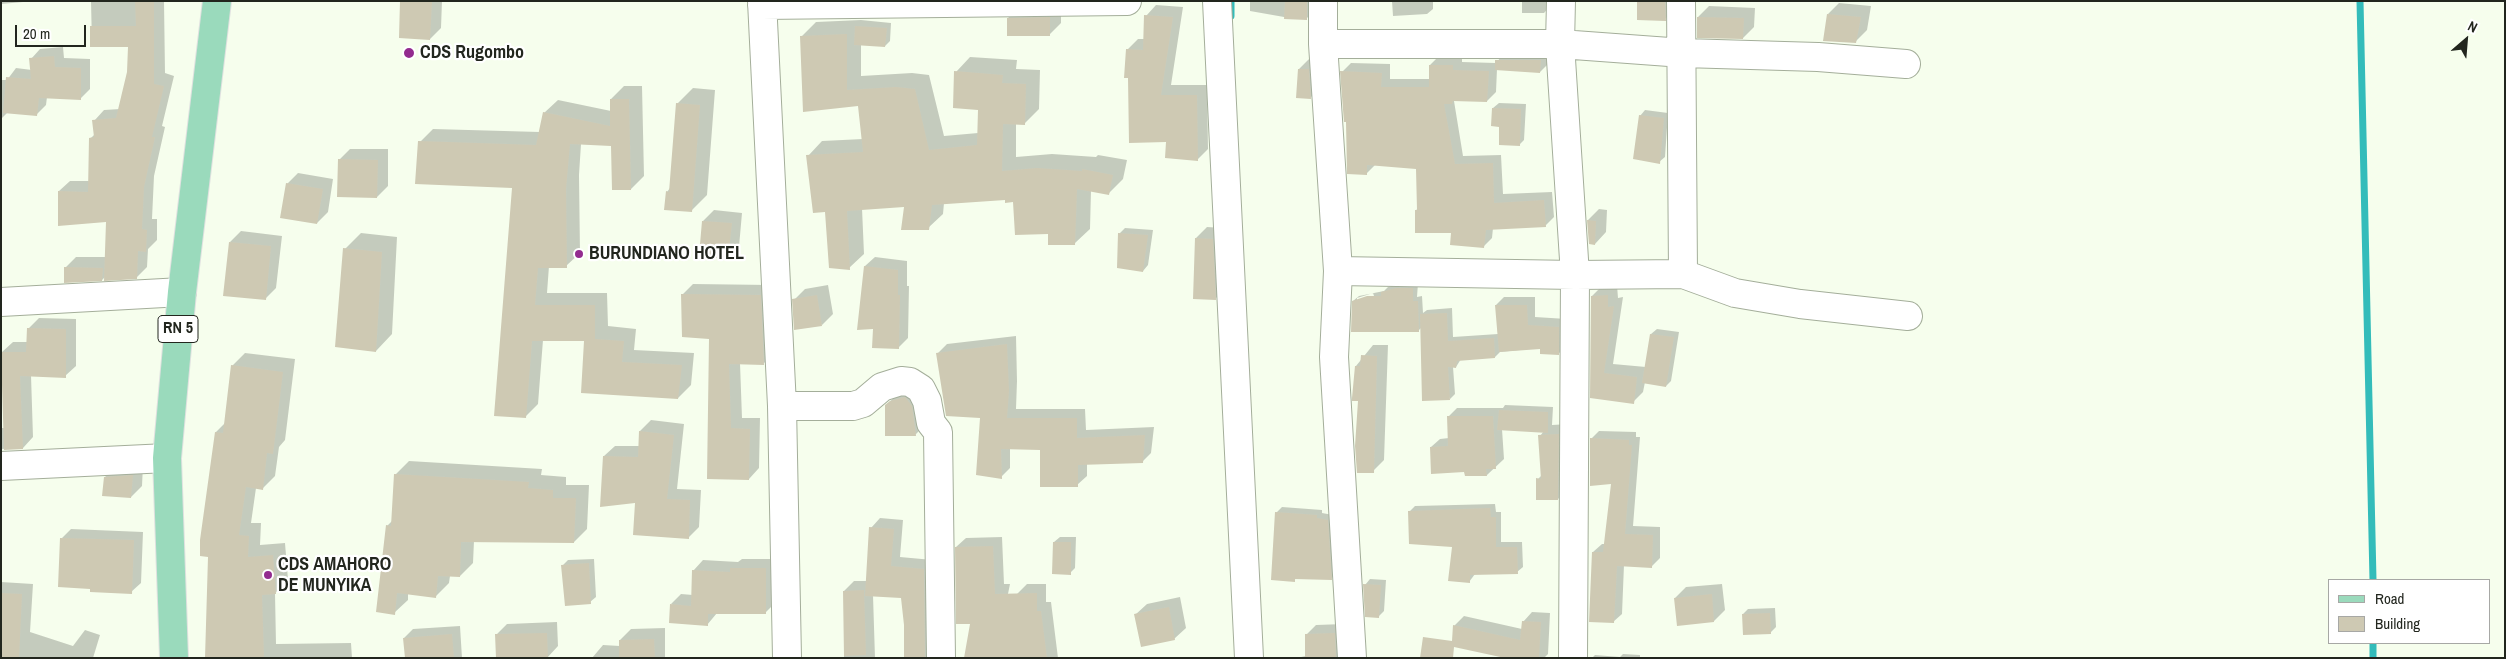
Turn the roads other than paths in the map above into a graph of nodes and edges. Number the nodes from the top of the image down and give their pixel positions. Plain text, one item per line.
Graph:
1 (217, 1) edge
2 (1127, 1) edge
3 (1217, 1) edge
4 (1323, 1) edge
5 (1561, 1) edge
6 (1681, 1) edge
7 (762, 3) edge
8 (1323, 44) junction
9 (1560, 44) junction
10 (1683, 53) junction
11 (1906, 64) dead end
12 (1338, 270) junction
13 (1683, 274) junction
14 (1575, 275) junction
15 (182, 292) junction
16 (1, 302) edge
17 (1908, 316) dead end
18 (782, 406) junction
19 (167, 458) junction
20 (1, 466) edge
21 (174, 658) edge
22 (787, 658) edge
23 (941, 658) edge
24 (1249, 658) edge
25 (1352, 658) edge
26 (1573, 658) edge

1 - 15 main road, RN 5 / RN 5
2 - 7 street
3 - 24 street
4 - 8 street
5 - 9 street
6 - 10 street
7 - 18 street
8 - 9 street
8 - 12 street
9 - 10 street
9 - 14 street
10 - 11 street
10 - 13 street
12 - 14 street
12 - 25 street
13 - 14 street
13 - 17 street
14 - 26 street
15 - 16 street
15 - 19 main road, RN 5 / RN 5
18 - 22 street
18 - 23 street
19 - 20 street
19 - 21 main road, RN 5 / RN 5

